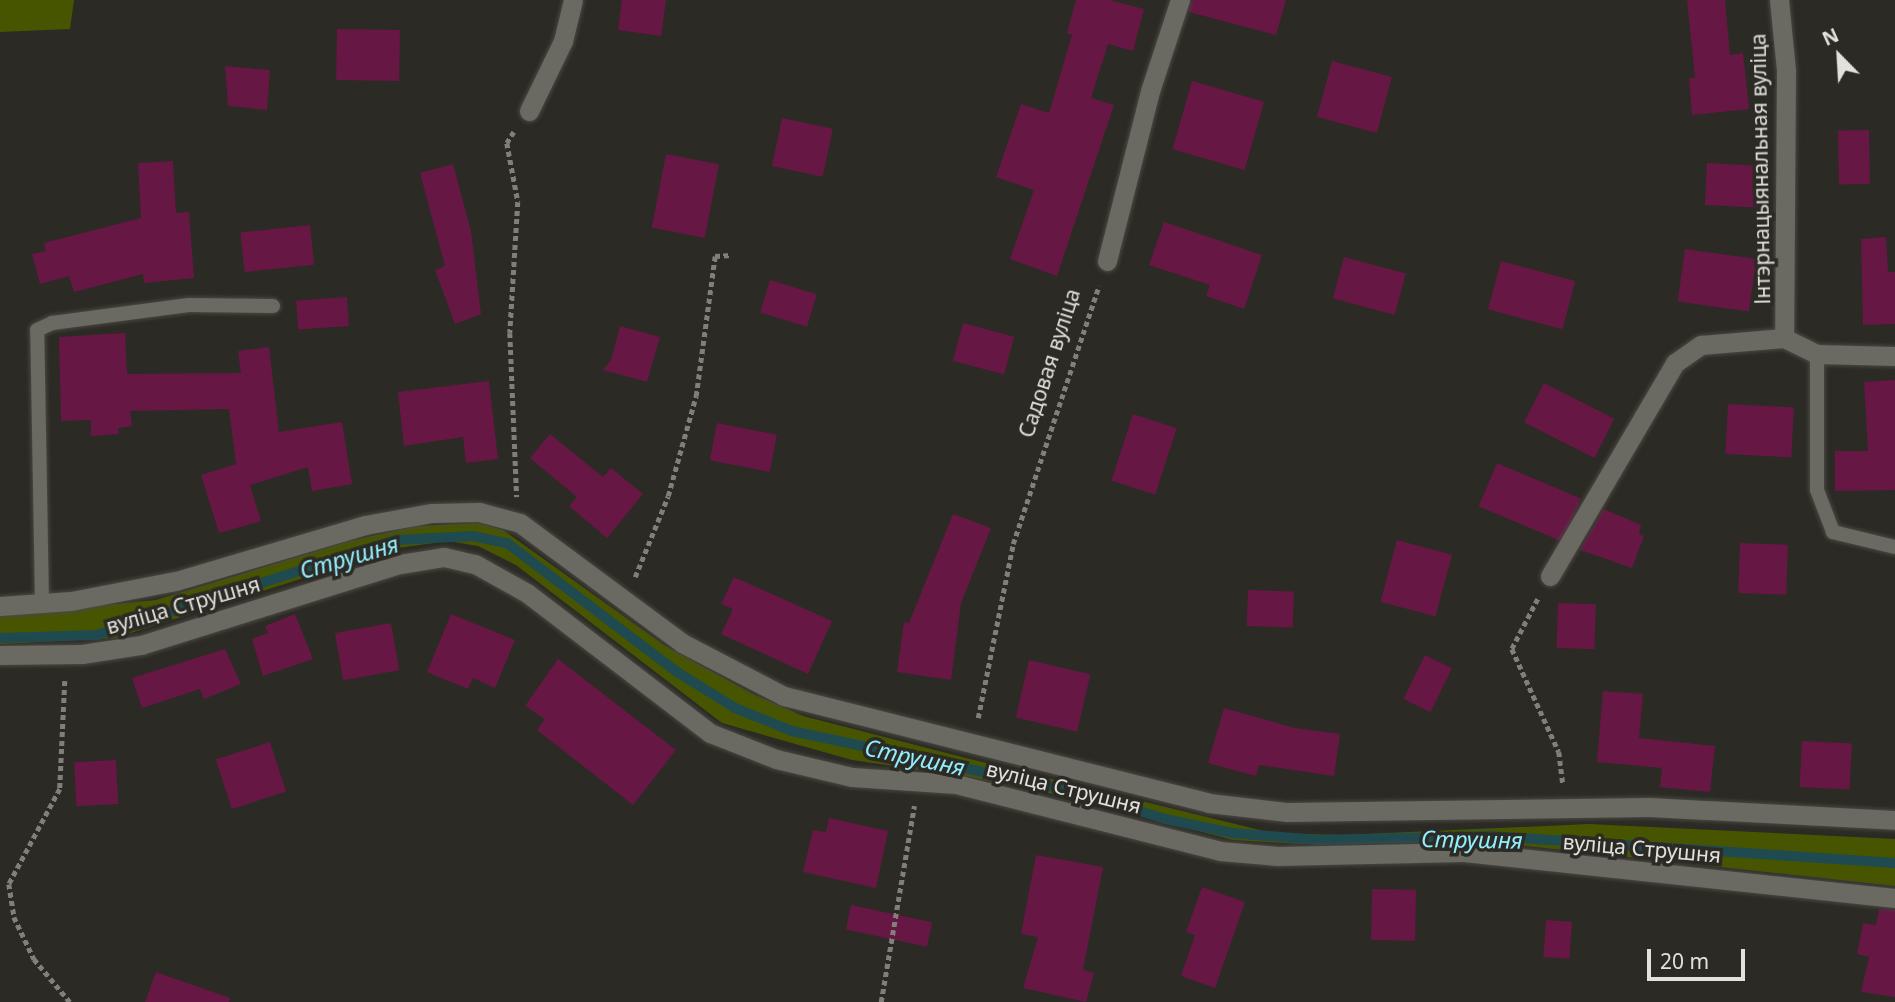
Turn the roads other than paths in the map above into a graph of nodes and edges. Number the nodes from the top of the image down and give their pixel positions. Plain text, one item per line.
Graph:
1 (573, 0) edge
2 (1180, 0) edge
3 (1779, 0) edge
4 (529, 111) dead end
5 (1107, 261) road end
6 (273, 306) dead end
7 (1784, 338) junction
8 (1817, 355) junction
9 (1895, 356) edge
10 (1895, 547) edge
11 (1550, 576) road end
12 (42, 603) junction
13 (0, 606) edge
14 (0, 655) edge
15 (1895, 820) edge
16 (1895, 898) edge

1 - 4 street
2 - 5 street
3 - 7 street, Інтэрнацыянальная вуліца
6 - 12 lane
7 - 8 street
7 - 11 street
8 - 9 street
8 - 10 lane
12 - 13 street, вуліца Струшня
12 - 15 street, вуліца Струшня
14 - 16 street, вуліца Струшня

